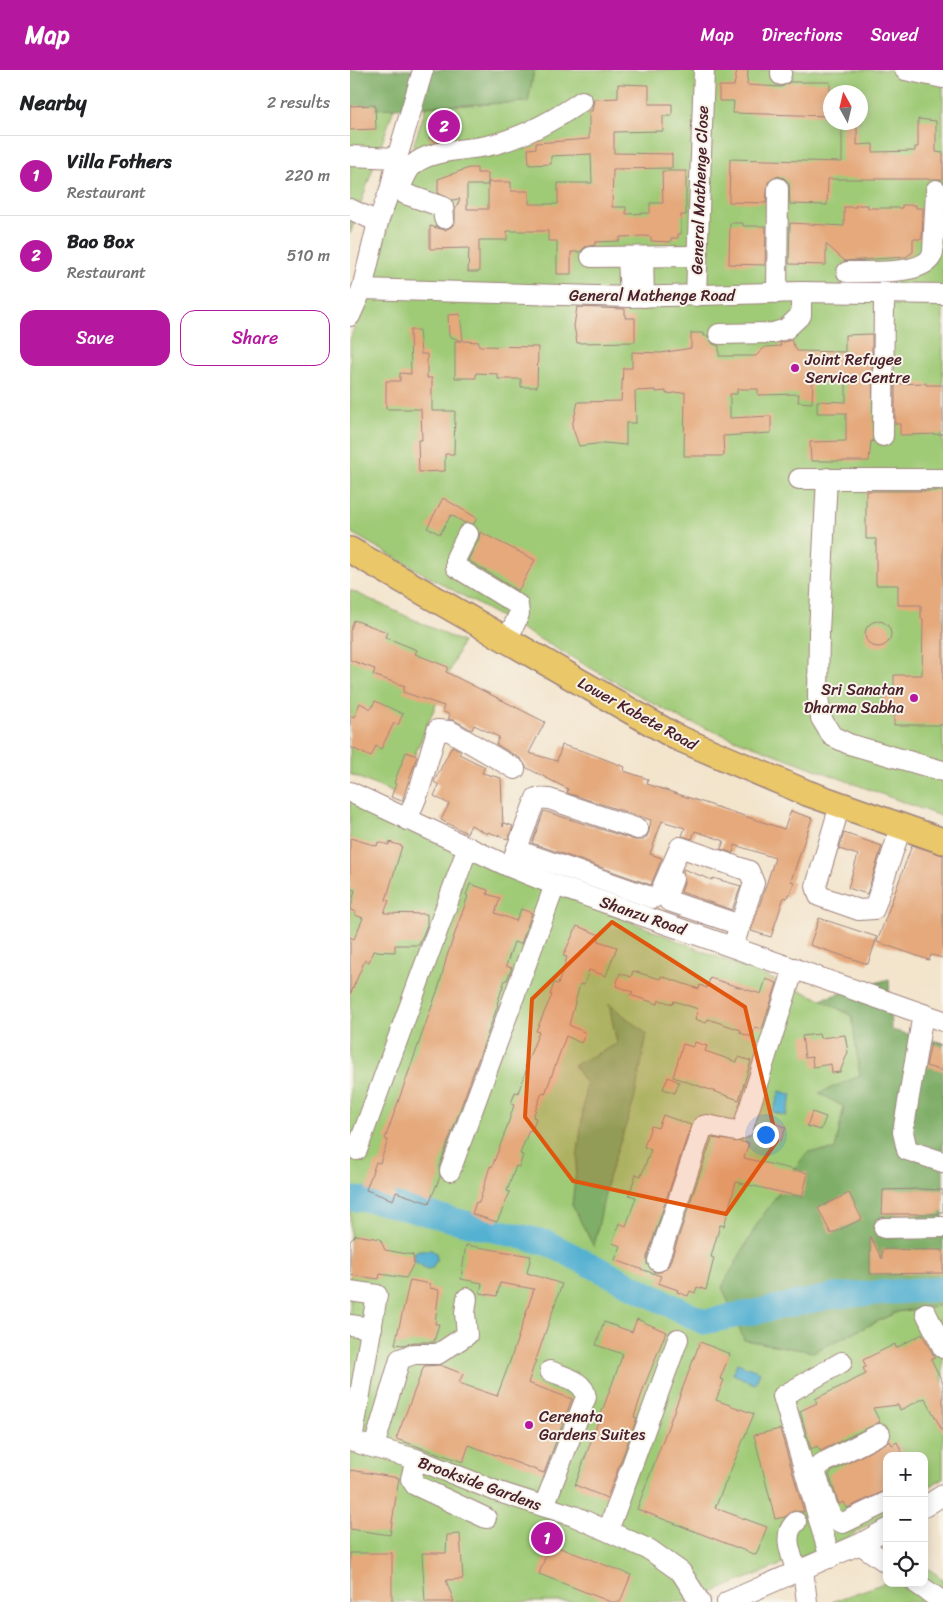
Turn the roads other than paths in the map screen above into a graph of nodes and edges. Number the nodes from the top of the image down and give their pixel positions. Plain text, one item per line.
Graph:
1 (422, 70) edge
2 (905, 70) edge
3 (703, 77) edge
4 (943, 78) edge
5 (582, 101) dead end
6 (350, 156) edge
7 (396, 158) junction
8 (395, 186) junction
9 (778, 188) dead end
10 (936, 190) dead end
11 (350, 208) edge
12 (444, 218) dead end
13 (378, 222) junction
14 (696, 256) junction
15 (591, 257) dead end
16 (636, 257) junction
17 (911, 270) junction
18 (847, 272) dead end
19 (362, 288) junction
20 (801, 292) junction
21 (777, 293) junction
22 (884, 294) junction
23 (910, 294) junction
24 (943, 294) edge
25 (696, 296) junction
26 (637, 297) junction
27 (350, 316) edge
28 (719, 334) dead end
29 (883, 436) dead end
30 (799, 478) dead end
31 (827, 478) junction
32 (943, 479) edge
33 (468, 534) dead end
34 (350, 550) edge
35 (508, 639) junction
36 (515, 769) dead end
37 (943, 771) edge
38 (350, 792) edge
39 (840, 805) junction
40 (407, 820) junction
41 (901, 827) junction
42 (638, 829) dead end
43 (943, 842) edge
44 (468, 847) junction
45 (674, 857) junction
46 (513, 858) junction
47 (555, 885) junction
48 (740, 925) junction
49 (733, 946) junction
50 (794, 968) junction
51 (923, 1014) junction
52 (943, 1021) edge
53 (357, 1150) dead end
54 (943, 1162) edge
55 (450, 1171) dead end
56 (943, 1227) edge
57 (884, 1228) dead end
58 (658, 1261) dead end
59 (350, 1291) edge
60 (467, 1298) dead end
61 (926, 1312) dead end
62 (350, 1325) edge
63 (372, 1328) junction
64 (678, 1340) dead end
65 (943, 1348) edge
66 (842, 1362) dead end
67 (358, 1364) edge
68 (550, 1371) dead end
69 (880, 1434) dead end
70 (351, 1441) edge
71 (374, 1447) junction
72 (416, 1459) junction
73 (943, 1495) edge
74 (883, 1504) edge
75 (928, 1504) edge
76 (544, 1506) junction
77 (486, 1518) dead end
78 (796, 1522) dead end
79 (608, 1531) junction
80 (883, 1531) edge
81 (860, 1544) junction
82 (830, 1558) junction
83 (883, 1560) edge
84 (800, 1571) junction
85 (922, 1587) edge
86 (700, 1602) edge
87 (727, 1602) edge
88 (807, 1602) edge
89 (943, 1602) edge

1 - 7 street
2 - 4 street
3 - 14 street, General Mathenge Close
5 - 8 street
6 - 7 street
7 - 8 street
8 - 12 street
8 - 13 street
9 - 21 street
10 - 17 street
11 - 13 street
13 - 19 street
14 - 16 street
14 - 25 street, General Mathenge Close
15 - 16 street
16 - 26 street
17 - 18 street
17 - 23 street
19 - 26 street, General Mathenge Road
19 - 27 street
20 - 21 street, General Mathenge Road
20 - 22 street, General Mathenge Road
20 - 28 street
21 - 25 street, General Mathenge Road
22 - 23 street, General Mathenge Road
22 - 29 street
23 - 24 street, General Mathenge Road
25 - 26 street, General Mathenge Road
30 - 31 street
31 - 32 street
31 - 37 street
33 - 35 street
34 - 35 main road, Lower Kabete Road
35 - 39 main road, Lower Kabete Road
36 - 40 street
38 - 40 street, Shanzu Road
39 - 41 main road, Lower Kabete Road
39 - 41 street
40 - 44 street, Shanzu Road
41 - 43 main road, Lower Kabete Road
42 - 46 street
44 - 46 street, Shanzu Road
44 - 53 street
45 - 46 street
45 - 48 street
45 - 48 street
46 - 47 street, Shanzu Road
47 - 49 street, Shanzu Road
47 - 55 street
48 - 49 street
49 - 50 street, Shanzu Road
50 - 51 street, Shanzu Road
50 - 58 street
51 - 52 street, Shanzu Road
51 - 54 street
56 - 57 street
59 - 63 street
60 - 71 street
61 - 65 street
62 - 63 street
63 - 67 street
64 - 79 street
66 - 82 street
67 - 70 street
68 - 76 street
69 - 74 street
70 - 71 street, Brookside Gardens
71 - 72 street, Brookside Gardens
72 - 76 street, Brookside Gardens
72 - 77 street
73 - 75 street
76 - 79 street, Brookside Gardens
78 - 84 street
79 - 86 street, Brookside Gardens
80 - 81 street
81 - 82 street
81 - 83 street
82 - 84 street
84 - 87 street
84 - 88 street
85 - 89 street

